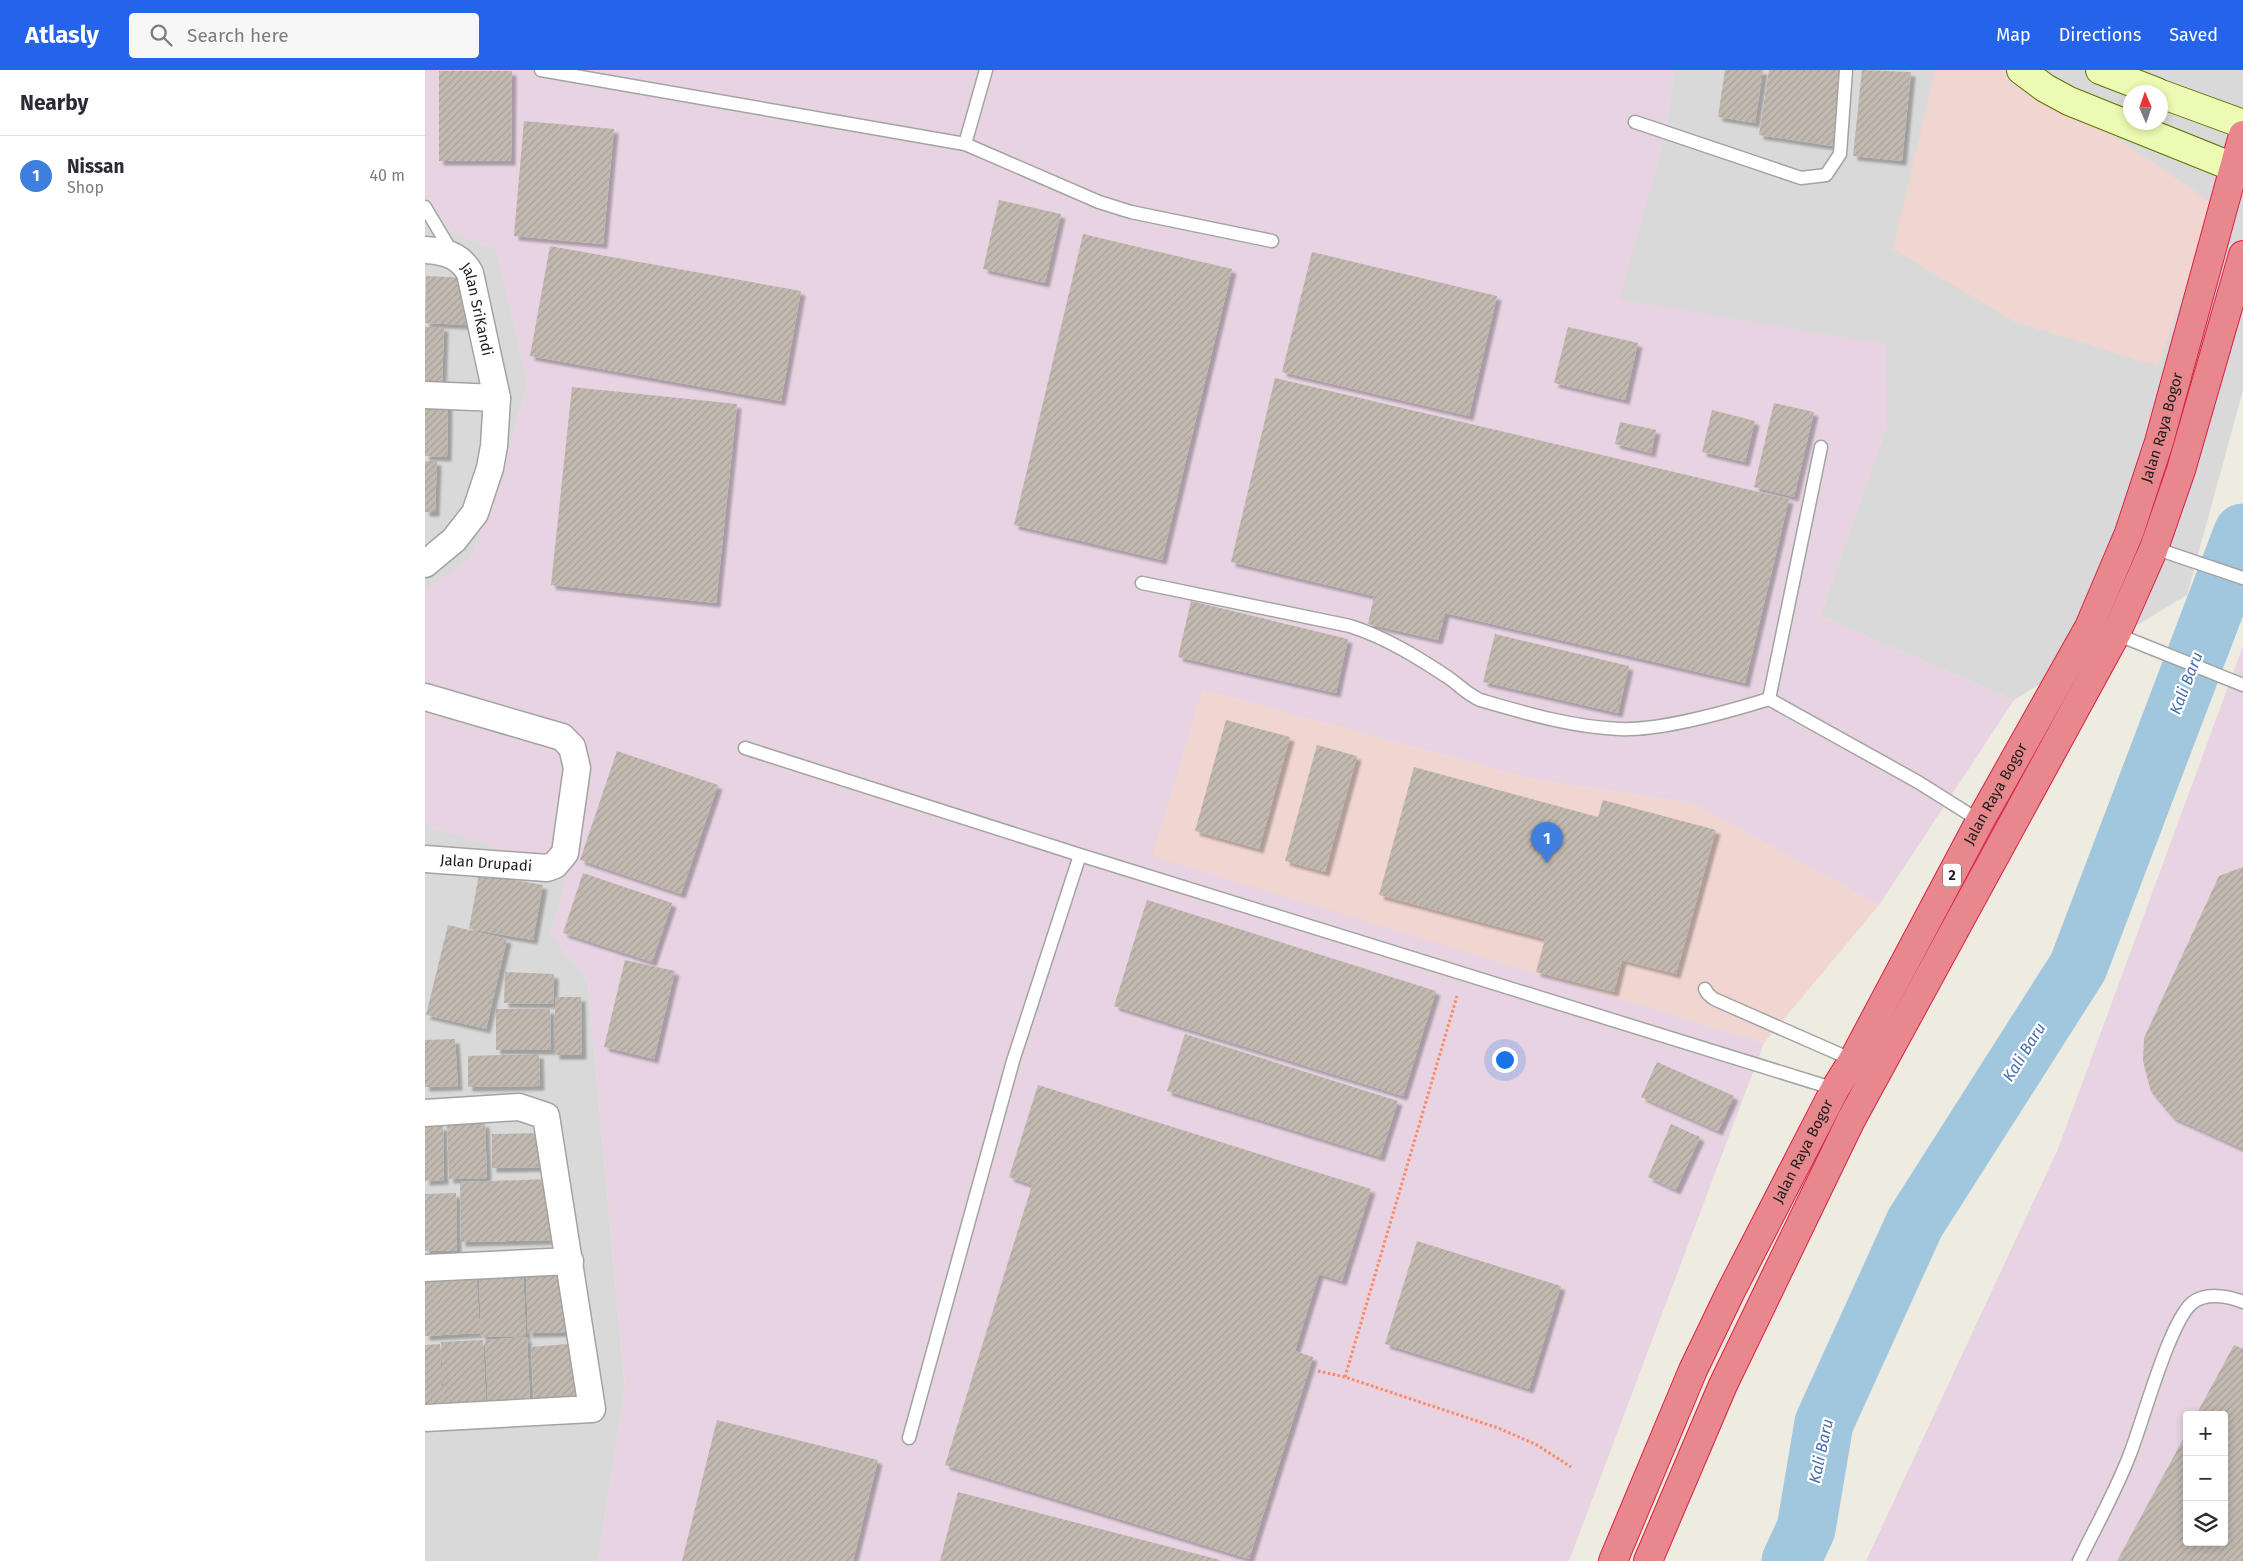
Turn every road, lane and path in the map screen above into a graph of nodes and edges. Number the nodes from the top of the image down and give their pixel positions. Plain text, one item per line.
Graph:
1 (541, 70) edge
2 (986, 70) edge
3 (1846, 70) edge
4 (2021, 70) edge
5 (2100, 70) edge
6 (2139, 85) edge
7 (2168, 97) edge
8 (1635, 122) dead end
9 (2243, 124) edge
10 (2243, 135) edge
11 (965, 144) junction
12 (2239, 169) edge
13 (425, 206) edge
14 (1272, 241) dead end
15 (425, 250) edge
16 (2243, 255) edge
17 (454, 256) junction
18 (425, 395) edge
19 (497, 398) junction
20 (1821, 447) dead end
21 (425, 538) edge
22 (454, 540) junction
23 (2154, 548) junction
24 (425, 564) edge
25 (2243, 578) edge
26 (1142, 583) dead end
27 (2128, 639) junction
28 (2242, 685) edge
29 (425, 697) edge
30 (1769, 699) junction
31 (745, 748) dead end
32 (1981, 821) junction
33 (1080, 855) junction
34 (425, 859) edge
35 (1463, 974) junction
36 (1705, 989) dead end
37 (1853, 1060) junction
38 (1835, 1089) junction
39 (425, 1113) edge
40 (570, 1261) junction
41 (425, 1268) edge
42 (2243, 1302) edge
43 (1318, 1372) dead end
44 (1345, 1377) junction
45 (425, 1418) edge
46 (909, 1438) dead end
47 (1571, 1467) dead end
48 (1613, 1561) edge
49 (1648, 1561) edge
50 (2079, 1561) edge

1 - 11 lane
2 - 11 lane
3 - 8 lane
4 - 12 main road
5 - 6 main road
7 - 9 main road
10 - 12 highway, Jalan Raya Bogor / 2
11 - 14 lane
12 - 32 highway, Jalan Raya Bogor / 2
13 - 17 lane
15 - 17 street, Jalan SriKandi
16 - 23 highway, Jalan Raya Bogor / 2
17 - 19 street, Jalan SriKandi
18 - 19 street
19 - 22 street, Jalan SriKandi
20 - 30 lane
21 - 22 street
22 - 24 street, Jalan SriKandi
23 - 25 lane
23 - 27 highway, Jalan Raya Bogor / 2
26 - 30 lane
27 - 28 lane
27 - 49 highway, Jalan Raya Bogor / 2
29 - 34 street, Jalan Drupadi
30 - 32 lane
31 - 33 lane
32 - 37 highway, Jalan Raya Bogor / 2
33 - 35 lane
33 - 46 lane
35 - 38 lane
35 - 44 path
36 - 37 lane
37 - 38 highway, Jalan Raya Bogor / 2
38 - 48 highway, Jalan Raya Bogor / 2
39 - 40 street
40 - 41 street
40 - 45 street
42 - 50 lane
43 - 44 path
44 - 47 path

